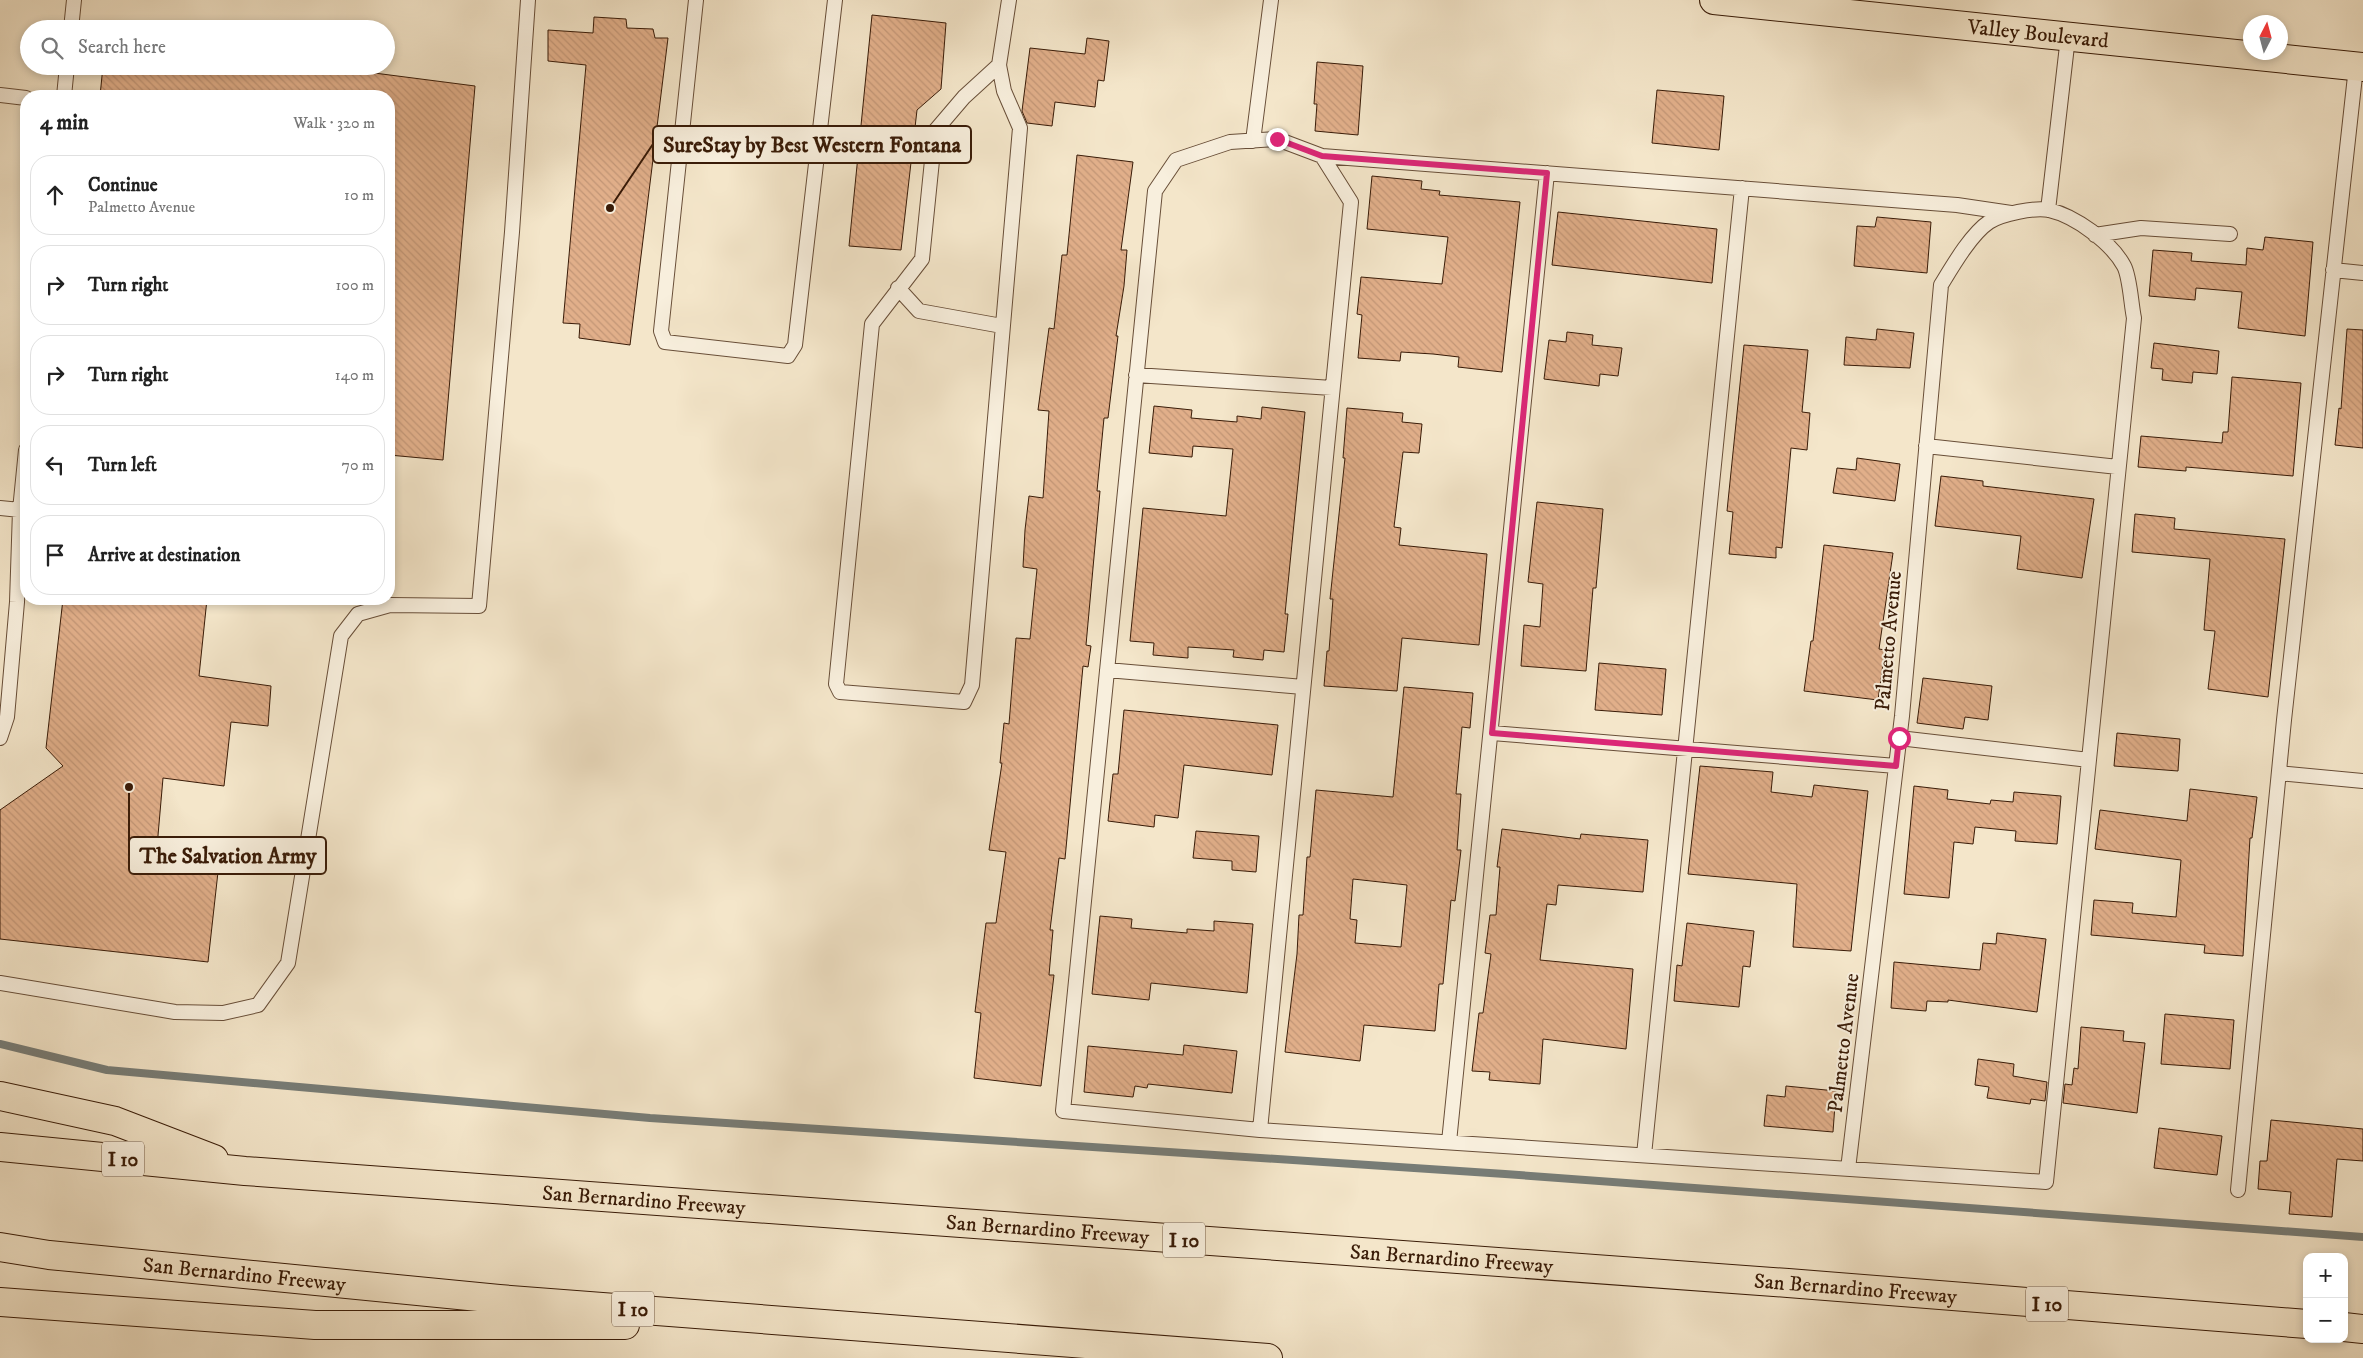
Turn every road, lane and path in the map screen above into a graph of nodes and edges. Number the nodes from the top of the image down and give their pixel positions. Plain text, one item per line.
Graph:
1 (74, 0) edge
2 (528, 0) edge
3 (696, 0) edge
4 (835, 0) edge
5 (1009, 0) edge
6 (1271, 0) edge
7 (1714, 0) edge
8 (72, 20) edge
9 (2068, 37) junction
10 (999, 65) junction
11 (2360, 67) edge
12 (66, 75) edge
13 (65, 90) edge
14 (0, 96) edge
15 (20, 98) edge
16 (1253, 141) junction
17 (1322, 156) junction
18 (1547, 173) junction
19 (1742, 188) junction
20 (2048, 210) junction
21 (2011, 213) junction
22 (2095, 234) junction
23 (2230, 234) dead end
24 (2333, 270) junction
25 (2363, 273) edge
26 (898, 288) junction
27 (1002, 326) junction
28 (1136, 375) junction
29 (1332, 388) junction
30 (1926, 446) junction
31 (2118, 467) junction
32 (0, 508) edge
33 (20, 510) joint
34 (1107, 670) junction
35 (1303, 687) junction
36 (1492, 733) junction
37 (0, 738) edge
38 (1899, 738) junction
39 (1686, 749) junction
40 (2089, 760) junction
41 (1896, 766) junction
42 (2279, 773) junction
43 (2363, 781) edge
44 (0, 983) edge
45 (0, 1096) edge
46 (1260, 1130) junction
47 (1449, 1142) junction
48 (0, 1147) edge
49 (1644, 1155) junction
50 (1848, 1168) junction
51 (246, 1172) junction
52 (2238, 1190) dead end
53 (0, 1246) edge
54 (0, 1302) edge
55 (2303, 1324) edge
56 (836, 1325) junction
57 (2348, 1327) edge
58 (2363, 1329) edge
59 (1268, 1358) edge

1 - 8 lane
2 - 44 lane
3 - 4 lane
5 - 10 lane
6 - 16 lane
7 - 9 main road, Valley Boulevard
9 - 11 main road, Valley Boulevard
9 - 20 lane
10 - 26 lane
10 - 27 lane
11 - 24 lane
12 - 13 lane
14 - 15 lane
16 - 17 lane
16 - 28 lane
17 - 18 lane
17 - 29 lane
18 - 19 lane
18 - 36 lane
19 - 21 lane
19 - 39 lane
20 - 21 lane, Palmetto Avenue
20 - 22 lane
21 - 30 lane, Palmetto Avenue
22 - 23 lane
22 - 31 lane
24 - 25 lane
24 - 42 lane
26 - 27 lane
26 - 27 lane
28 - 29 lane
28 - 34 lane
29 - 35 lane
30 - 31 lane
30 - 38 lane, Palmetto Avenue
31 - 40 lane
32 - 33 lane
33 - 37 lane
34 - 35 lane
34 - 46 lane
35 - 46 lane
36 - 39 lane
36 - 47 lane
38 - 40 lane
38 - 41 lane, Palmetto Avenue
39 - 41 lane
39 - 49 lane
40 - 50 lane
41 - 50 lane, Palmetto Avenue
42 - 43 lane
42 - 52 lane
45 - 51 main road
46 - 47 lane
47 - 49 lane
48 - 51 main road, San Bernardino Freeway / I 10
49 - 50 lane
51 - 55 main road, San Bernardino Freeway / I 10
53 - 56 main road, San Bernardino Freeway / I 10
54 - 56 main road
56 - 59 main road, San Bernardino Freeway / I 10
57 - 58 main road

